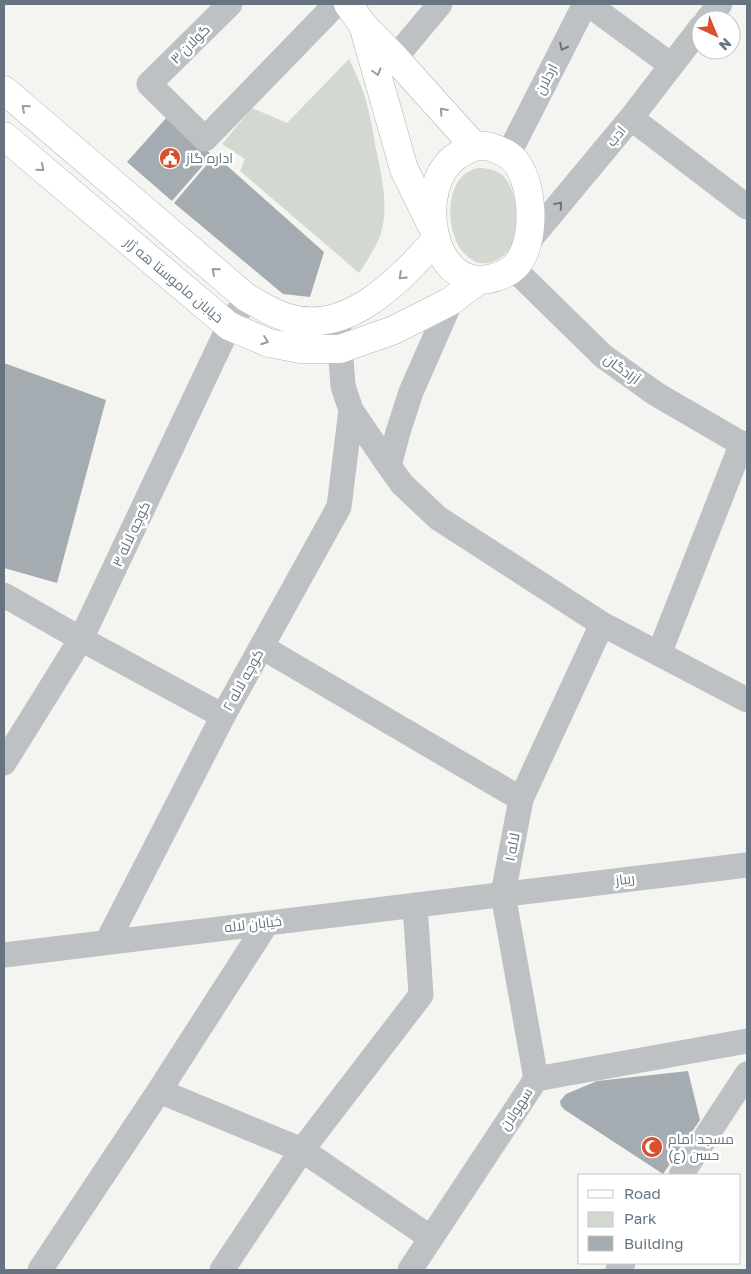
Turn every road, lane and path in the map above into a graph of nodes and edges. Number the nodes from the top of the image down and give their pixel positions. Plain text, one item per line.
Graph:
1 (230, 4) edge
2 (336, 4) edge
3 (440, 4) edge
4 (586, 4) edge
5 (356, 14) edge
6 (691, 40) edge
7 (395, 58) junction
8 (671, 65) junction
9 (4, 90) edge
10 (631, 118) junction
11 (4, 136) edge
12 (475, 147) junction
13 (508, 155) junction
14 (746, 203) edge
15 (434, 234) junction
16 (527, 243) junction
17 (514, 269) junction
18 (479, 280) junction
19 (247, 298) junction
20 (451, 301) junction
21 (338, 318) junction
22 (229, 326) junction
23 (340, 349) junction
24 (351, 410) junction
25 (744, 445) edge
26 (389, 466) junction
27 (4, 595) edge
28 (602, 624) junction
29 (81, 639) junction
30 (262, 647) junction
31 (659, 654) junction
32 (747, 700) edge
33 (223, 716) junction
34 (4, 764) edge
35 (521, 799) junction
36 (747, 864) edge
37 (503, 894) junction
38 (415, 905) junction
39 (267, 923) junction
40 (107, 942) junction
41 (4, 955) edge
42 (747, 1041) edge
43 (747, 1074) edge
44 (536, 1079) junction
45 (159, 1091) junction
46 (302, 1150) junction
47 (682, 1174) edge
48 (431, 1238) junction
49 (40, 1270) edge
50 (222, 1270) edge
51 (410, 1270) edge

1 - 2 street, گولان ۳
3 - 7 street
4 - 8 street
4 -> 13 street, اردلان
5 - 7 street
5 -> 15 street
6 - 8 street, ادب
12 -> 7 street
8 - 10 street, ادب
19 -> 9 street
10 - 14 street
16 -> 10 street, ادب
11 -> 22 street, خیابان ماموستا هه ژار
12 - 13 street
12 - 15 street
13 - 16 street
15 - 18 street
15 -> 21 street
16 - 17 street
17 - 18 street
17 - 25 street, آزادگان
18 - 20 street, خیابان ماموستا هه ژار
19 - 21 street
19 - 22 street, کوچه لاله ۳
20 - 23 street, خیابان ماموستا هه ژار
20 - 26 street
21 - 23 street
22 -> 23 street, خیابان ماموستا هه ژار
22 - 29 street, کوچه لاله ۳
23 - 24 street
24 - 26 street
24 - 30 street, کوچه لاله ۲
25 - 31 street
26 - 28 street
27 - 29 street
28 - 31 street
28 - 35 street, لاله ۱
29 - 33 street
29 - 34 street, کوچه لاله ۳
30 - 33 street, کوچه لاله ۲
30 - 35 street
31 - 32 street
33 - 40 street, کوچه لاله ۲
35 - 37 street, لاله ۱
36 - 37 street, ریباز
37 - 38 street, خیابان لاله
37 - 44 street, سهولان
38 - 39 street, خیابان لاله
38 - 46 street
39 - 40 street, خیابان لاله
39 - 45 street
40 - 41 street, خیابان لاله
42 - 44 street
43 - 47 street
44 - 48 street, سهولان
45 - 46 street
45 - 49 street
46 - 48 street
46 - 50 street
48 - 51 street, سهولان

